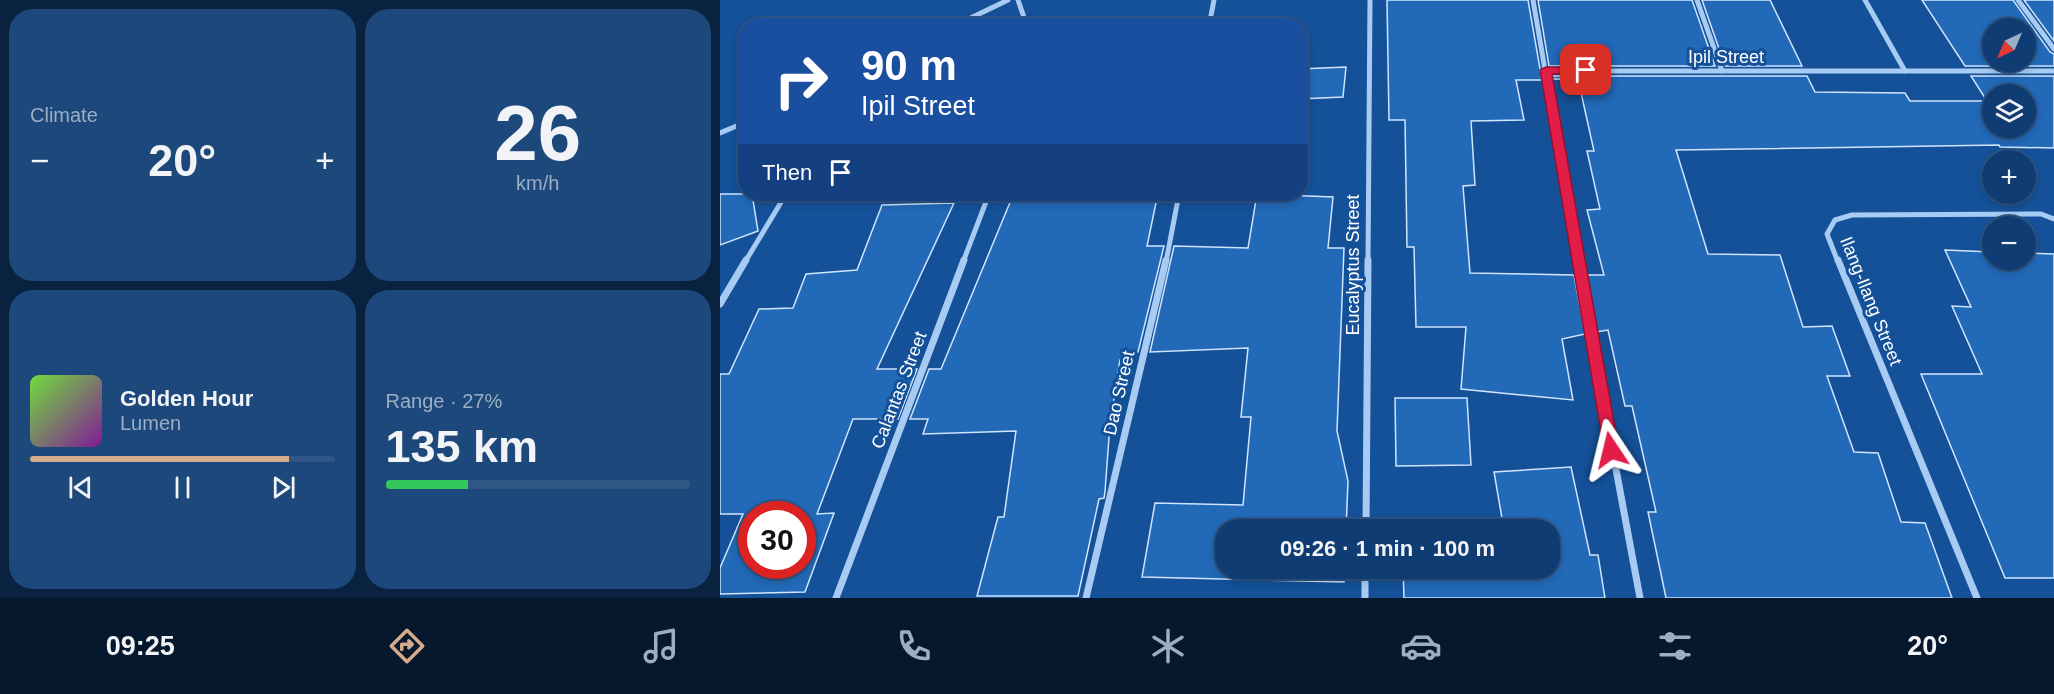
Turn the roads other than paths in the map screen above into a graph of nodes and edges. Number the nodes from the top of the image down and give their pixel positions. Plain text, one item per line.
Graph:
1 (1008, 0) edge
2 (1018, 0) edge
3 (1214, 0) edge
4 (1370, 0) edge
5 (1533, 0) edge
6 (1696, 0) edge
7 (1865, 0) edge
8 (2018, 0) edge
9 (971, 18) edge
10 (1024, 18) edge
11 (1211, 18) edge
12 (2054, 49) edge
13 (1546, 70) junction
14 (1722, 71) junction
15 (1905, 71) junction
16 (2054, 71) edge
17 (738, 125) edge
18 (720, 133) edge
19 (782, 201) edge
20 (986, 201) edge
21 (1178, 201) edge
22 (2054, 219) edge
23 (720, 304) edge
24 (1366, 519) edge
25 (1365, 579) edge
26 (836, 598) edge
27 (1086, 598) edge
28 (1365, 598) edge
29 (1640, 598) edge
30 (1977, 598) edge

1 - 9 street
2 - 10 street
3 - 11 street
4 - 24 street, Eucalyptus Street
5 - 13 street
6 - 14 street
7 - 15 street
8 - 12 street
13 - 14 street, Ipil Street
13 - 29 street
14 - 15 street, Ipil Street
15 - 16 street, Ipil Street
17 - 18 street
19 - 23 street
20 - 26 street, Calantas Street
21 - 27 street, Dao Street
22 - 30 street, Ilang-Ilang Street
25 - 28 street

